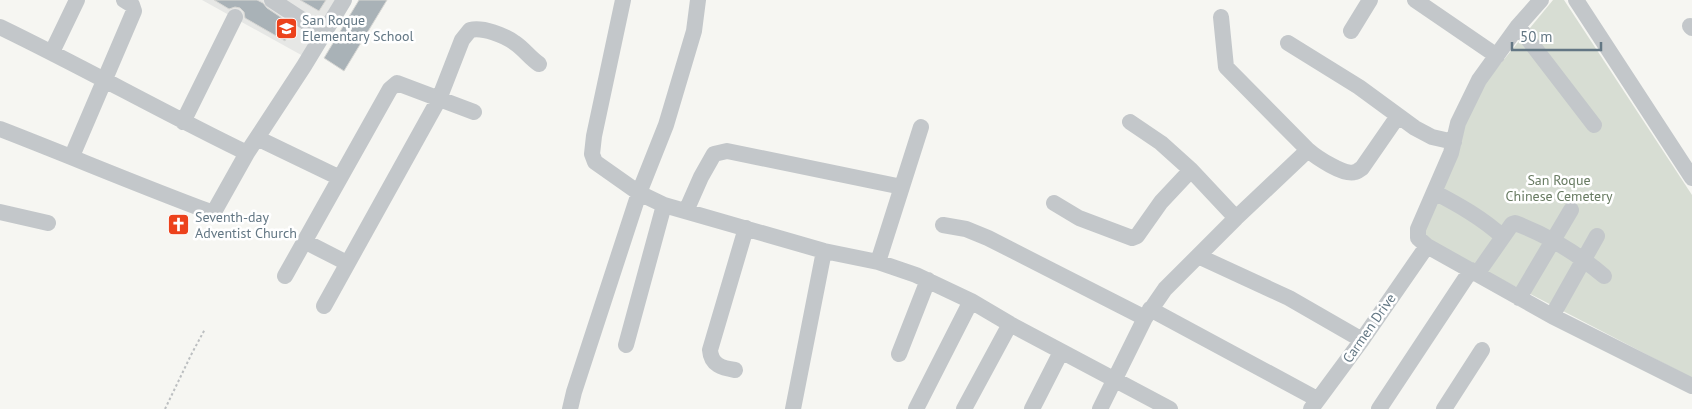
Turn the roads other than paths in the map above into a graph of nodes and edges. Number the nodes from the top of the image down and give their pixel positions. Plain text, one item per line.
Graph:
1 (78, 0) edge
2 (124, 0) edge
3 (272, 0) edge
4 (344, 0) edge
5 (623, 0) edge
6 (698, 0) edge
7 (1370, 0) edge
8 (1415, 0) edge
9 (1542, 0) edge
10 (1576, 0) edge
11 (235, 17) dead end
12 (1221, 17) dead end
13 (1518, 26) junction
14 (0, 27) edge
15 (1351, 31) dead end
16 (324, 34) junction
17 (1288, 43) dead end
18 (52, 52) junction
19 (1497, 56) junction
20 (539, 64) dead end
21 (104, 80) junction
22 (439, 99) junction
23 (474, 112) dead end
24 (1398, 116) junction
25 (183, 122) junction
26 (1130, 122) dead end
27 (1594, 125) dead end
28 (921, 127) dead end
29 (0, 130) edge
30 (257, 138) junction
31 (1454, 142) junction
32 (1308, 150) junction
33 (247, 154) junction
34 (72, 156) junction
35 (1190, 170) junction
36 (340, 178) junction
37 (1692, 178) edge
38 (902, 187) junction
39 (1434, 192) junction
40 (640, 193) junction
41 (1054, 203) dead end
42 (664, 205) junction
43 (1571, 210) dead end
44 (686, 211) junction
45 (0, 212) edge
46 (1236, 218) junction
47 (48, 223) dead end
48 (943, 225) dead end
49 (746, 228) junction
50 (1597, 236) dead end
51 (1504, 237) junction
52 (304, 241) junction
53 (1552, 241) junction
54 (1427, 246) junction
55 (824, 251) junction
56 (1198, 256) junction
57 (1583, 259) junction
58 (878, 262) junction
59 (347, 263) junction
60 (1474, 272) junction
61 (285, 276) dead end
62 (1604, 276) dead end
63 (928, 280) junction
64 (1520, 298) junction
65 (971, 301) junction
66 (324, 306) dead end
67 (1148, 314) junction
68 (1552, 316) junction
69 (1010, 324) junction
70 (1362, 340) junction
71 (626, 345) dead end
72 (1482, 350) dead end
73 (1061, 352) junction
74 (899, 354) dead end
75 (735, 370) dead end
76 (1115, 380) junction
77 (1692, 386) edge
78 (1314, 404) edge
79 (570, 409) edge
80 (793, 409) edge
81 (916, 409) edge
82 (964, 409) edge
83 (1032, 409) edge
84 (1100, 409) edge
85 (1170, 409) edge
86 (1379, 409) edge
87 (1444, 409) edge

1 - 18 street
2 - 21 street
3 - 16 street
4 - 16 street
5 - 40 street
6 - 40 street
7 - 15 street
8 - 19 street
9 - 13 street
10 - 37 street
11 - 25 street
12 - 32 street
13 - 19 street
13 - 27 street
14 - 18 street
16 - 30 street
17 - 24 street
18 - 21 street
19 - 31 street
20 - 22 street
21 - 25 street
21 - 34 street
22 - 23 street
22 - 36 street
22 - 59 street
24 - 31 street
24 - 32 street
25 - 33 street
26 - 35 street
28 - 38 street
29 - 34 street
30 - 33 street
30 - 36 street
31 - 39 street
32 - 46 street
33 - 34 street
35 - 41 street
35 - 46 street
36 - 52 street
38 - 44 street
38 - 58 street
39 - 51 street
39 - 54 street
40 - 42 street
40 - 79 street
42 - 44 street
42 - 71 street
43 - 53 street
44 - 49 street
45 - 47 street
46 - 56 street
48 - 67 street
49 - 55 street
49 - 75 street
50 - 57 street
51 - 53 street
51 - 60 street
52 - 59 street
52 - 61 street
53 - 57 street
53 - 64 street
54 - 60 street
54 - 70 street, Carmen Drive
55 - 58 street
55 - 80 street
56 - 67 street
56 - 70 street
57 - 62 street
57 - 68 street
58 - 63 street
59 - 66 street
60 - 64 street
60 - 86 street
63 - 65 street
63 - 74 street
64 - 68 street
65 - 69 street
65 - 81 street
67 - 76 street
67 - 78 street
68 - 77 street
69 - 73 street
69 - 82 street
70 - 78 street, Carmen Drive
72 - 87 street
73 - 76 street
73 - 83 street
76 - 84 street
76 - 85 street

